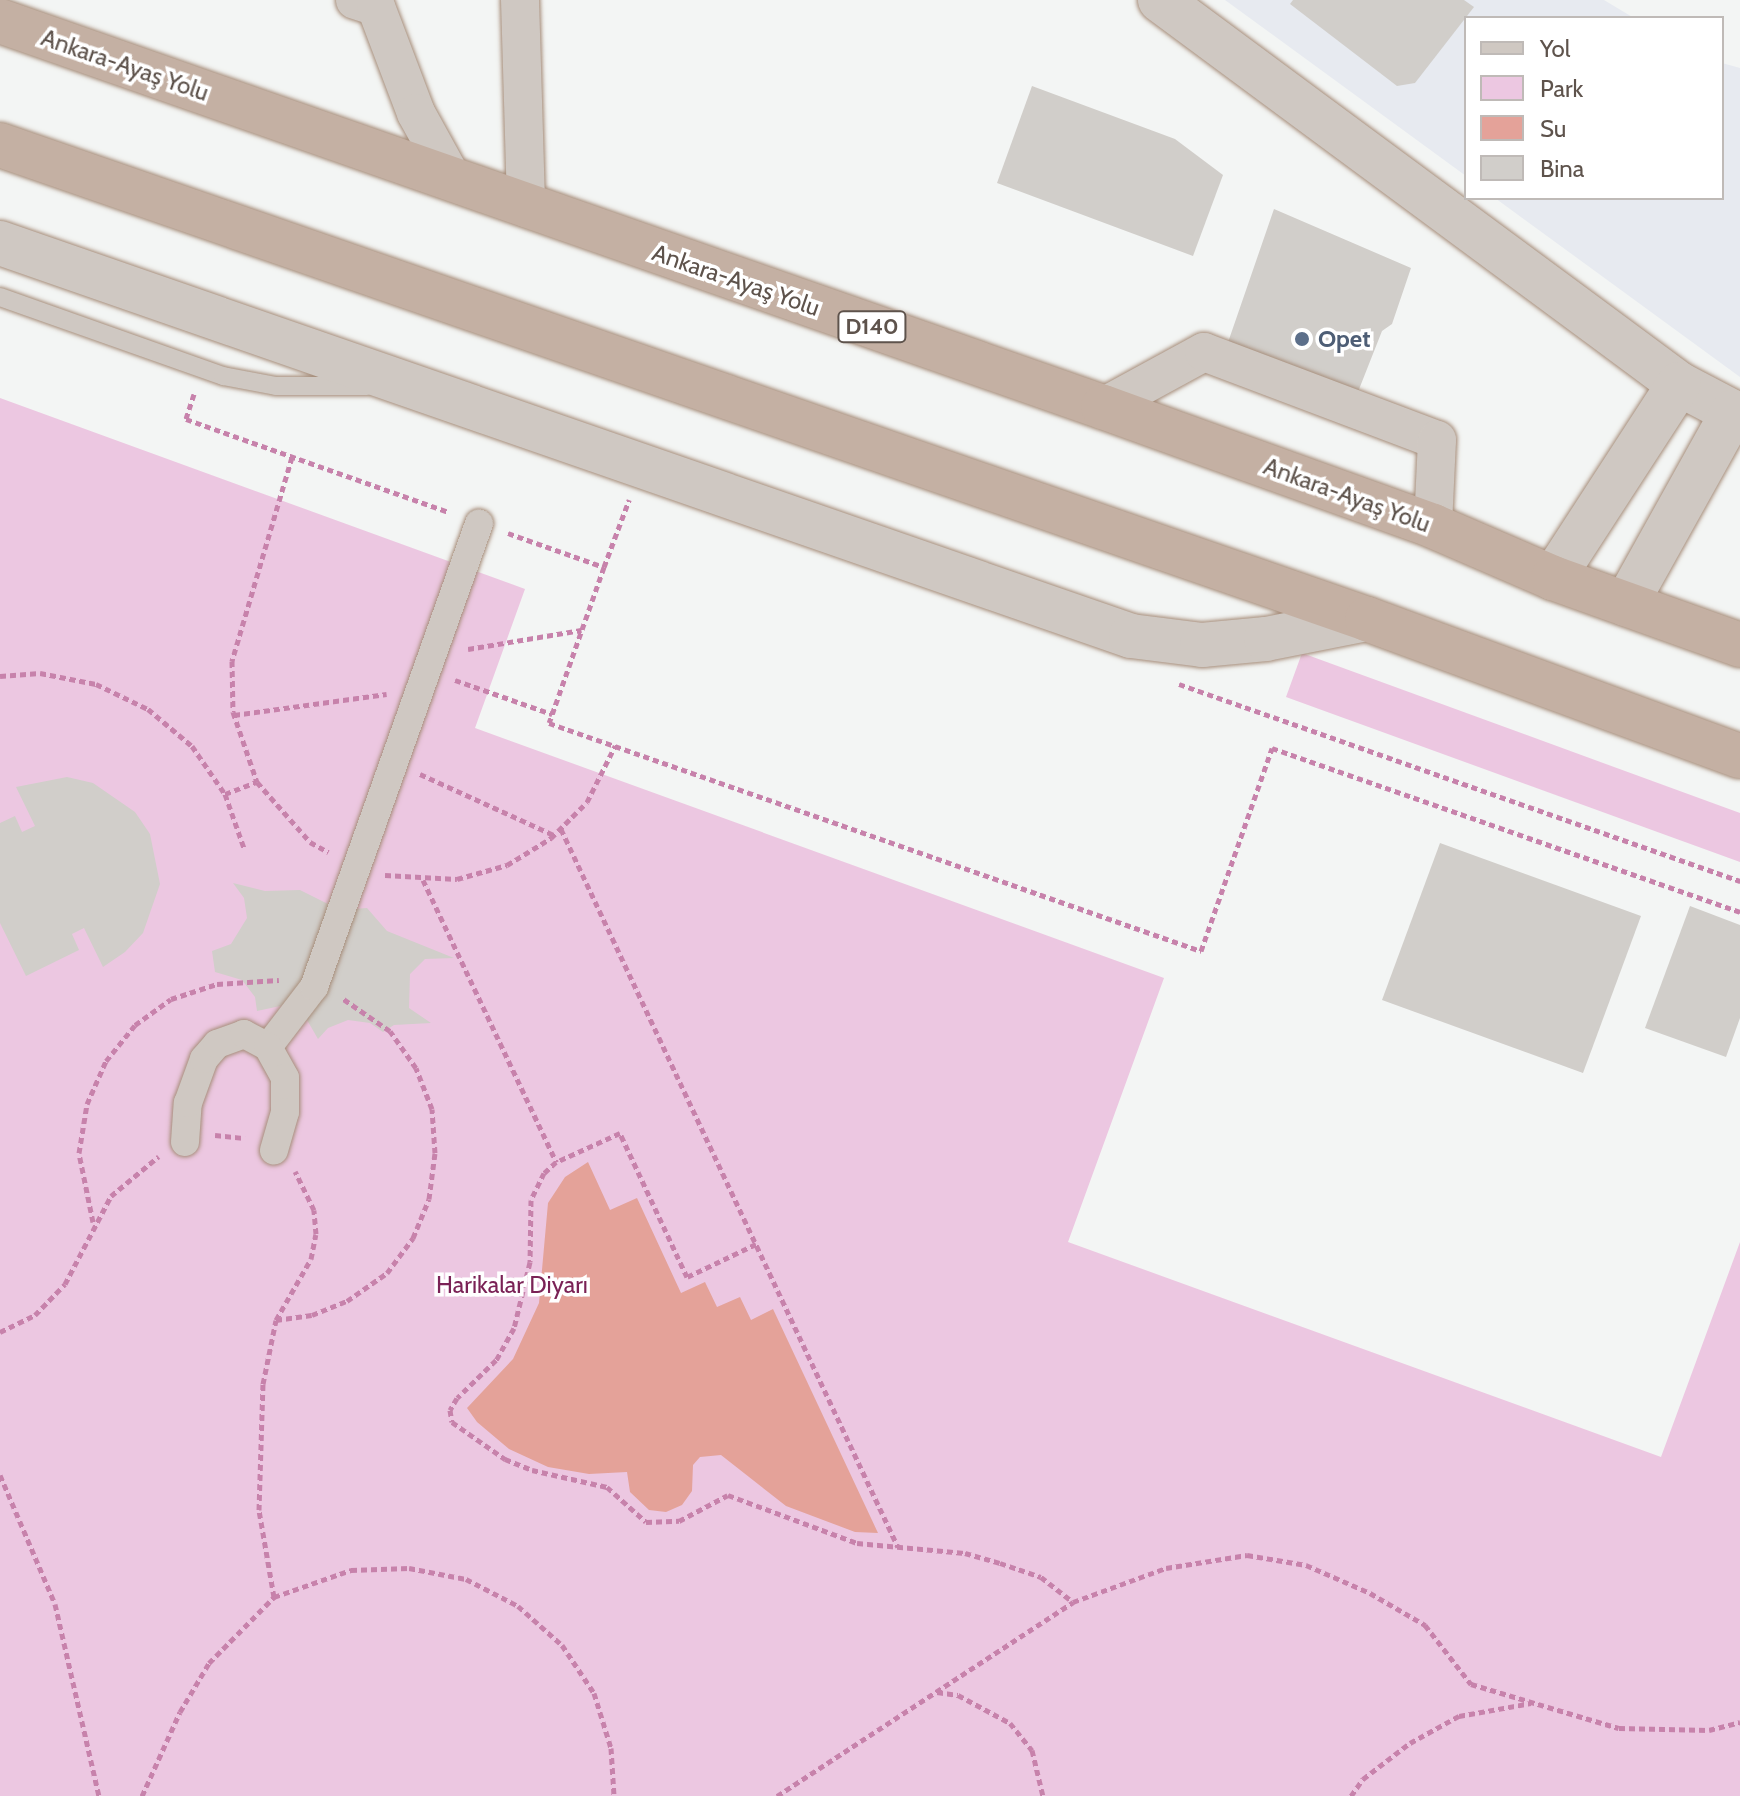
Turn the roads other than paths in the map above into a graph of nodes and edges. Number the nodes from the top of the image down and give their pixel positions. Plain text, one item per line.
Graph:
1 (355, 0) edge
2 (520, 0) edge
3 (1160, 0) edge
4 (0, 21) edge
5 (0, 145) edge
6 (453, 180) junction
7 (526, 208) junction
8 (0, 243) edge
9 (0, 297) edge
10 (1679, 384) junction
11 (411, 386) junction
12 (1103, 407) junction
13 (1736, 414) edge
14 (1603, 499) junction
15 (479, 523) road end
16 (1433, 526) junction
17 (1663, 538) junction
18 (1553, 578) junction
19 (1626, 604) junction
20 (1367, 619) junction
21 (1740, 645) edge
22 (1740, 756) edge
23 (268, 1047) junction
24 (185, 1142) road end
25 (274, 1150) road end

1 - 6 street
2 - 7 street
3 - 10 street
4 - 6 highway, Ankara-Ayaş Yolu / D140
5 - 20 highway
6 - 7 highway, Ankara-Ayaş Yolu / D140
7 - 12 highway, Ankara-Ayaş Yolu / D140
8 - 11 street
9 - 11 lane
10 - 13 street
10 - 14 street
11 - 20 street
12 - 16 highway, Ankara-Ayaş Yolu / D140
12 - 16 street
13 - 17 street
14 - 17 street
14 - 18 street
15 - 23 street
16 - 18 highway, Ankara-Ayaş Yolu / D140
17 - 19 street
18 - 19 highway, Ankara-Ayaş Yolu / D140
19 - 21 highway, Ankara-Ayaş Yolu / D140
20 - 22 highway
23 - 24 street
23 - 25 street

